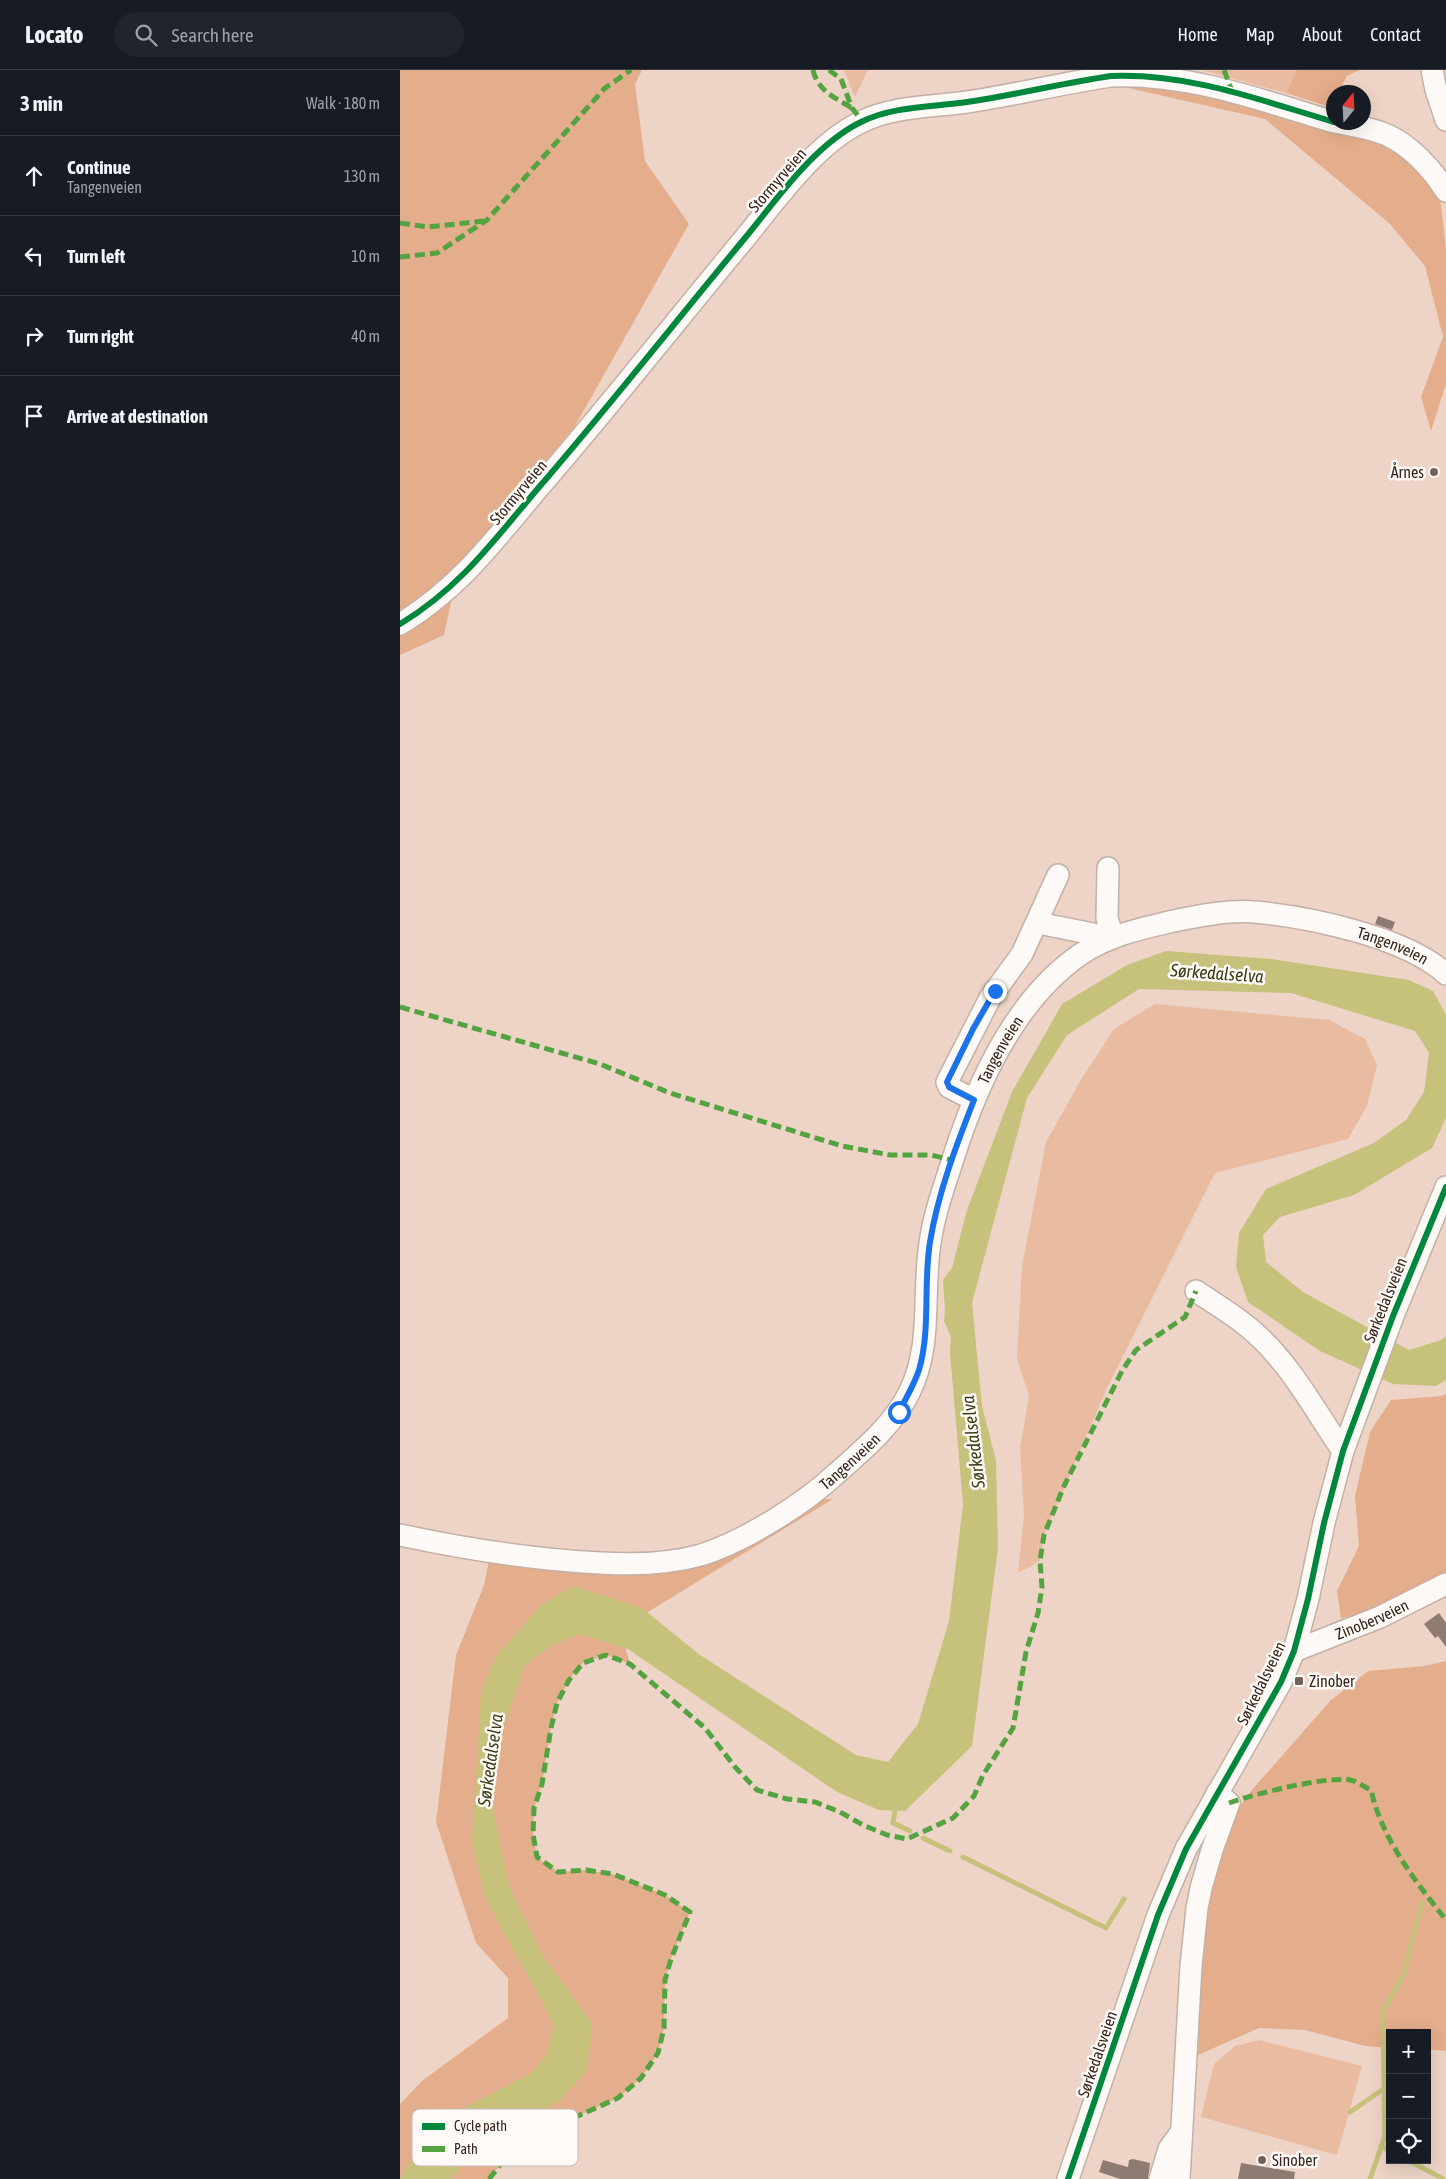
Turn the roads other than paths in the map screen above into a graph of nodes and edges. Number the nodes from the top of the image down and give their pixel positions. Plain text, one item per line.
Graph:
1 (1432, 70) edge
2 (1326, 119) edge
3 (1446, 120) edge
4 (1369, 130) edge
5 (1446, 191) edge
6 (400, 624) edge
7 (1108, 868) dead end
8 (1058, 876) dead end
9 (1038, 923) junction
10 (1113, 938) junction
11 (1446, 974) edge
12 (974, 1100) junction
13 (1446, 1187) edge
14 (1196, 1291) dead end
15 (1343, 1451) junction
16 (400, 1535) edge
17 (1446, 1584) edge
18 (1294, 1651) junction
19 (1217, 1792) junction
20 (1182, 2130) junction
21 (1068, 2179) edge
22 (1160, 2179) edge
23 (1179, 2179) edge

1 - 3 street
2 - 6 street, Stormyrveien
4 - 5 street, Stormyrveien
7 - 10 street
8 - 9 street
9 - 10 street
9 - 12 street
10 - 11 street, Tangenveien
10 - 12 street, Tangenveien
12 - 16 street, Tangenveien
13 - 15 street, Sørkedalsveien
14 - 15 street
15 - 18 street, Sørkedalsveien
17 - 18 street, Zinoberveien
18 - 19 street, Sørkedalsveien
19 - 20 street
19 - 21 street, Sørkedalsveien
20 - 22 street
20 - 23 street

